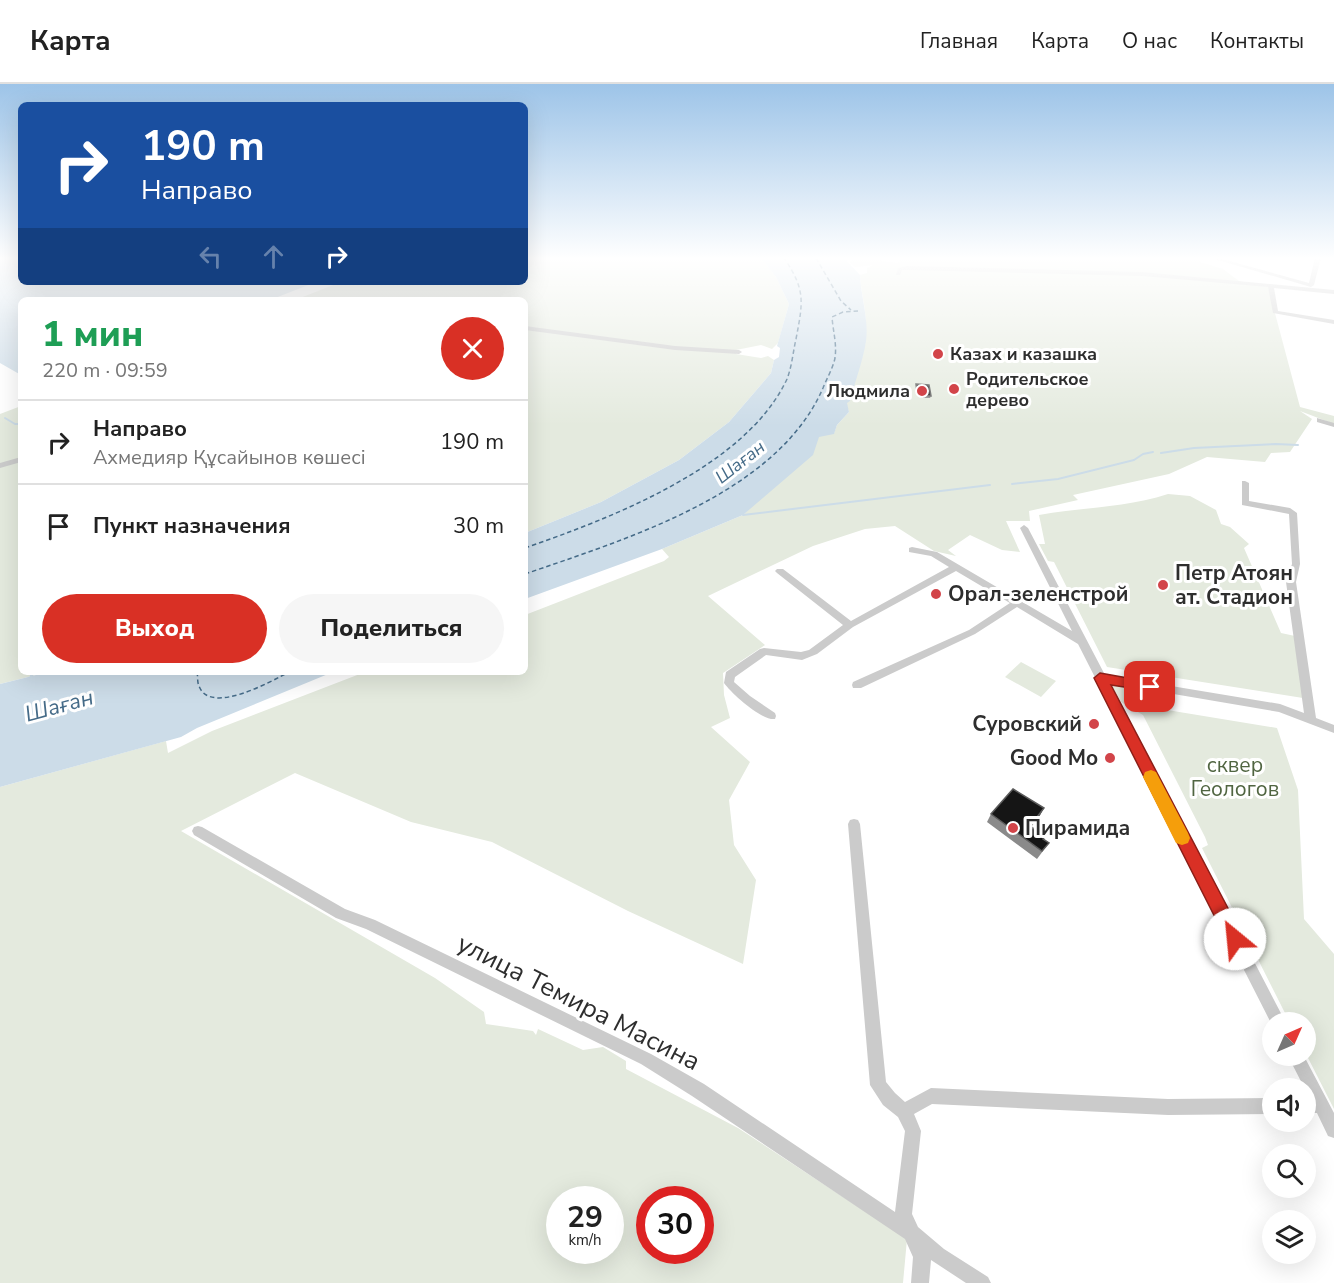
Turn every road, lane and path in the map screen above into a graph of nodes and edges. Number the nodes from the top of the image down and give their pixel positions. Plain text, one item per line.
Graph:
1 (1287, 314) edge
2 (1334, 322) edge
3 (528, 328) edge
4 (739, 352) dead end
5 (1320, 420) dead end
6 (1334, 424) edge
7 (18, 460) edge
8 (0, 466) edge
9 (1245, 483) dead end
10 (1024, 528) dead end
11 (912, 550) dead end
12 (956, 567) junction
13 (780, 571) dead end
14 (1016, 603) junction
15 (850, 625) junction
16 (1082, 641) junction
17 (1100, 678) junction
18 (857, 685) dead end
19 (771, 716) dead end
20 (1311, 721) junction
21 (1334, 729) edge
22 (854, 824) dead end
23 (198, 831) dead end
24 (1273, 1012) edge
25 (1262, 1106) edge
26 (1316, 1109) edge
27 (904, 1111) junction
28 (1334, 1130) edge
29 (913, 1234) junction
30 (920, 1283) edge
31 (982, 1283) edge

1 - 2 street
3 - 4 street
5 - 6 street
7 - 8 street
9 - 20 street
10 - 16 street
11 - 12 street
12 - 14 street
12 - 15 street
13 - 15 street
14 - 16 street
14 - 18 street
15 - 19 street
16 - 17 street
17 - 20 street
17 - 24 street
20 - 21 street
22 - 27 street
23 - 29 street, улица Темира Масина
25 - 27 street
26 - 28 street
27 - 29 street
29 - 30 street
29 - 31 street, улица Темира Масина

